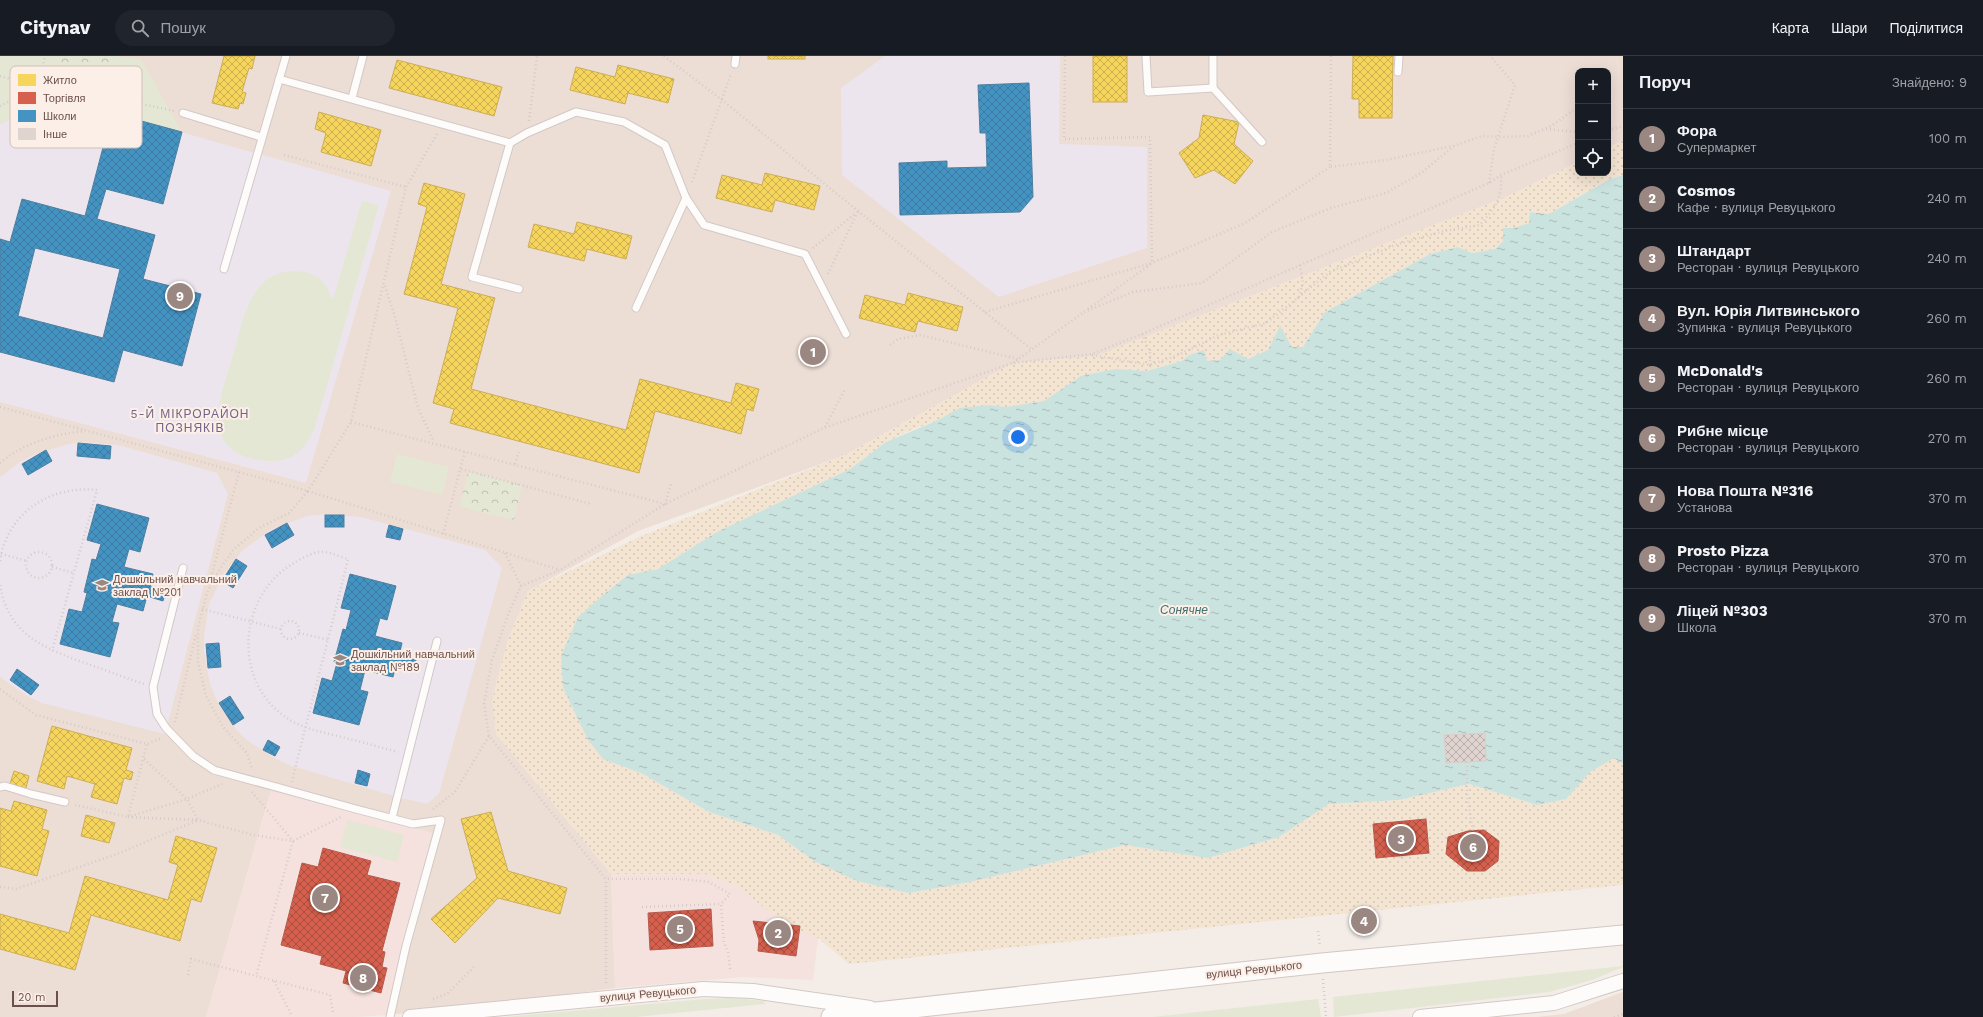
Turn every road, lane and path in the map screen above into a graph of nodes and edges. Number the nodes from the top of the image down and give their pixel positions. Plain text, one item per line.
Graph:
1 (45, 56) edge
2 (286, 56) edge
3 (364, 56) edge
4 (537, 56) edge
5 (664, 56) edge
6 (736, 56) edge
7 (1065, 56) edge
8 (1146, 56) edge
9 (1213, 56) edge
10 (1331, 56) edge
11 (1399, 56) edge
12 (1490, 56) edge
13 (735, 64) joint
14 (43, 66) edge
15 (1398, 72) dead end
16 (0, 76) edge
17 (10, 79) edge
18 (279, 79) junction
19 (1213, 88) junction
20 (352, 98) junction
21 (722, 100) junction
22 (10, 101) edge
23 (142, 104) edge
24 (0, 106) edge
25 (1575, 109) edge
26 (183, 113) joint
27 (442, 125) junction
28 (1623, 126) edge
29 (1545, 129) junction
30 (1611, 129) edge
31 (1575, 132) edge
32 (527, 133) junction
33 (261, 137) junction
34 (1498, 137) junction
35 (1262, 142) dead end
36 (510, 143) junction
37 (1575, 143) edge
38 (1454, 146) junction
39 (284, 155) dead end
40 (1330, 168) junction
41 (1501, 175) junction
42 (1489, 183) junction
43 (406, 188) junction
44 (686, 198) junction
45 (858, 211) junction
46 (805, 254) junction
47 (1152, 263) junction
48 (1300, 264) junction
49 (224, 269) dead end
50 (385, 285) junction
51 (822, 286) junction
52 (519, 289) dead end
53 (1299, 297) junction
54 (636, 308) dead end
55 (985, 312) junction
56 (1084, 312) junction
57 (846, 334) dead end
58 (1142, 334) junction
59 (890, 345) dead end
60 (1031, 349) junction
61 (1092, 354) junction
62 (1018, 359) junction
63 (1013, 363) junction
64 (1150, 365) junction
65 (845, 389) dead end
66 (0, 407) edge
67 (351, 422) junction
68 (824, 428) junction
69 (88, 431) junction
70 (434, 442) junction
71 (465, 451) junction
72 (519, 452) dead end
73 (0, 463) edge
74 (515, 464) junction
75 (461, 469) junction
76 (239, 472) junction
77 (671, 484) dead end
78 (308, 491) junction
79 (591, 504) dead end
80 (666, 504) junction
81 (443, 534) junction
82 (505, 553) junction
83 (1, 554) junction
84 (0, 561) edge
85 (27, 561) junction
86 (52, 567) junction
87 (183, 568) dead end
88 (560, 570) junction
89 (74, 573) junction
90 (0, 585) edge
91 (521, 586) junction
92 (207, 593) junction
93 (202, 609) junction
94 (250, 621) junction
95 (198, 627) junction
96 (281, 628) junction
97 (299, 633) junction
98 (328, 640) junction
99 (438, 641) dead end
100 (52, 651) junction
101 (153, 688) junction
102 (0, 689) edge
103 (305, 727) junction
104 (172, 734) junction
105 (489, 736) junction
106 (408, 754) junction
107 (143, 758) junction
108 (1467, 762) dead end
109 (238, 778) junction
110 (255, 781) junction
111 (0, 787) edge
112 (290, 790) junction
113 (187, 799) junction
114 (65, 802) joint
115 (356, 809) junction
116 (128, 816) junction
117 (392, 818) junction
118 (198, 820) junction
119 (413, 824) junction
120 (1473, 831) dead end
121 (293, 841) junction
122 (606, 879) junction
123 (0, 887) edge
124 (721, 904) junction
125 (642, 907) dead end
126 (1623, 935) edge
127 (476, 965) dead end
128 (730, 969) dead end
129 (188, 975) dead end
130 (256, 976) junction
131 (274, 980) junction
132 (1623, 981) edge
133 (606, 983) dead end
134 (428, 1002) dead end
135 (885, 1011) junction
136 (333, 1013) dead end
137 (1623, 1014) edge
138 (292, 1016) dead end
139 (390, 1017) edge
140 (410, 1017) edge
141 (831, 1017) edge
142 (1420, 1017) edge
143 (1614, 1017) edge

1 - 14 path
2 - 18 lane
3 - 20 lane
4 - 32 path
5 - 21 path
6 - 13 lane
7 - 47 path
8 - 19 lane
9 - 19 lane
10 - 40 path
11 - 15 lane
12 - 34 path
13 - 21 path
16 - 17 path
18 - 20 lane
18 - 33 lane
19 - 35 lane
20 - 27 lane
21 - 44 path
21 - 45 path
22 - 24 path
23 - 26 path
25 - 29 path
26 - 33 lane
27 - 36 lane
27 - 43 path
28 - 30 path
29 - 31 path
29 - 34 path
32 - 36 lane
32 - 44 lane
33 - 49 lane
34 - 38 path
34 - 42 path
36 - 52 lane
37 - 41 path
38 - 40 path
38 - 56 path
39 - 43 path
40 - 47 path
41 - 42 path
41 - 53 path
42 - 48 path
43 - 50 path
44 - 46 lane
44 - 54 lane
45 - 46 path
45 - 51 path
45 - 55 path
46 - 51 lane
47 - 55 path
47 - 56 path
48 - 53 path
48 - 58 path
50 - 67 path
50 - 70 path
51 - 57 lane
53 - 64 path
55 - 60 path
56 - 60 path
58 - 61 path
58 - 64 path
59 - 62 path
60 - 62 path
61 - 63 path
61 - 64 path
62 - 63 path
63 - 68 path
65 - 68 path
66 - 69 path
67 - 70 path
67 - 78 path
68 - 80 path
69 - 73 path
69 - 76 path
70 - 71 path
71 - 74 path
71 - 75 path
72 - 74 path
74 - 80 path
75 - 79 path
75 - 81 path
76 - 78 path
76 - 92 path
77 - 80 path
78 - 81 path
78 - 92 path
80 - 88 path
81 - 82 path
82 - 88 path
82 - 91 path
83 - 84 path
83 - 85 path
83 - 89 path
85 - 86 path
85 - 86 path
86 - 89 path
87 - 101 lane
88 - 91 path
89 - 100 path
90 - 100 path
91 - 105 path
92 - 93 path
93 - 94 path
93 - 95 path
94 - 96 path
94 - 98 path
94 - 103 path
95 - 104 path
95 - 110 path
96 - 97 path
96 - 97 path
97 - 98 path
98 - 103 path
99 - 106 lane
100 - 101 path
101 - 104 lane
102 - 107 path
103 - 106 path
103 - 112 path
104 - 109 lane
105 - 119 path
105 - 122 path
106 - 117 lane
107 - 113 path
107 - 116 path
108 - 120 path
109 - 110 lane
109 - 113 path
110 - 112 lane
110 - 121 path
111 - 114 lane
112 - 115 lane
113 - 116 path
113 - 118 path
114 - 116 path
115 - 117 lane
115 - 121 path
116 - 118 path
117 - 119 lane
118 - 121 path
118 - 123 path
119 - 139 lane
121 - 130 path
122 - 124 path
122 - 133 path
124 - 125 path
124 - 128 path
126 - 135 street, вулиця Ревуцького
127 - 134 path
129 - 130 path
130 - 131 path
131 - 136 path
131 - 138 path
132 - 142 street
135 - 140 street, вулиця Ревуцького
135 - 141 street, вулиця Ревуцького
137 - 143 path

